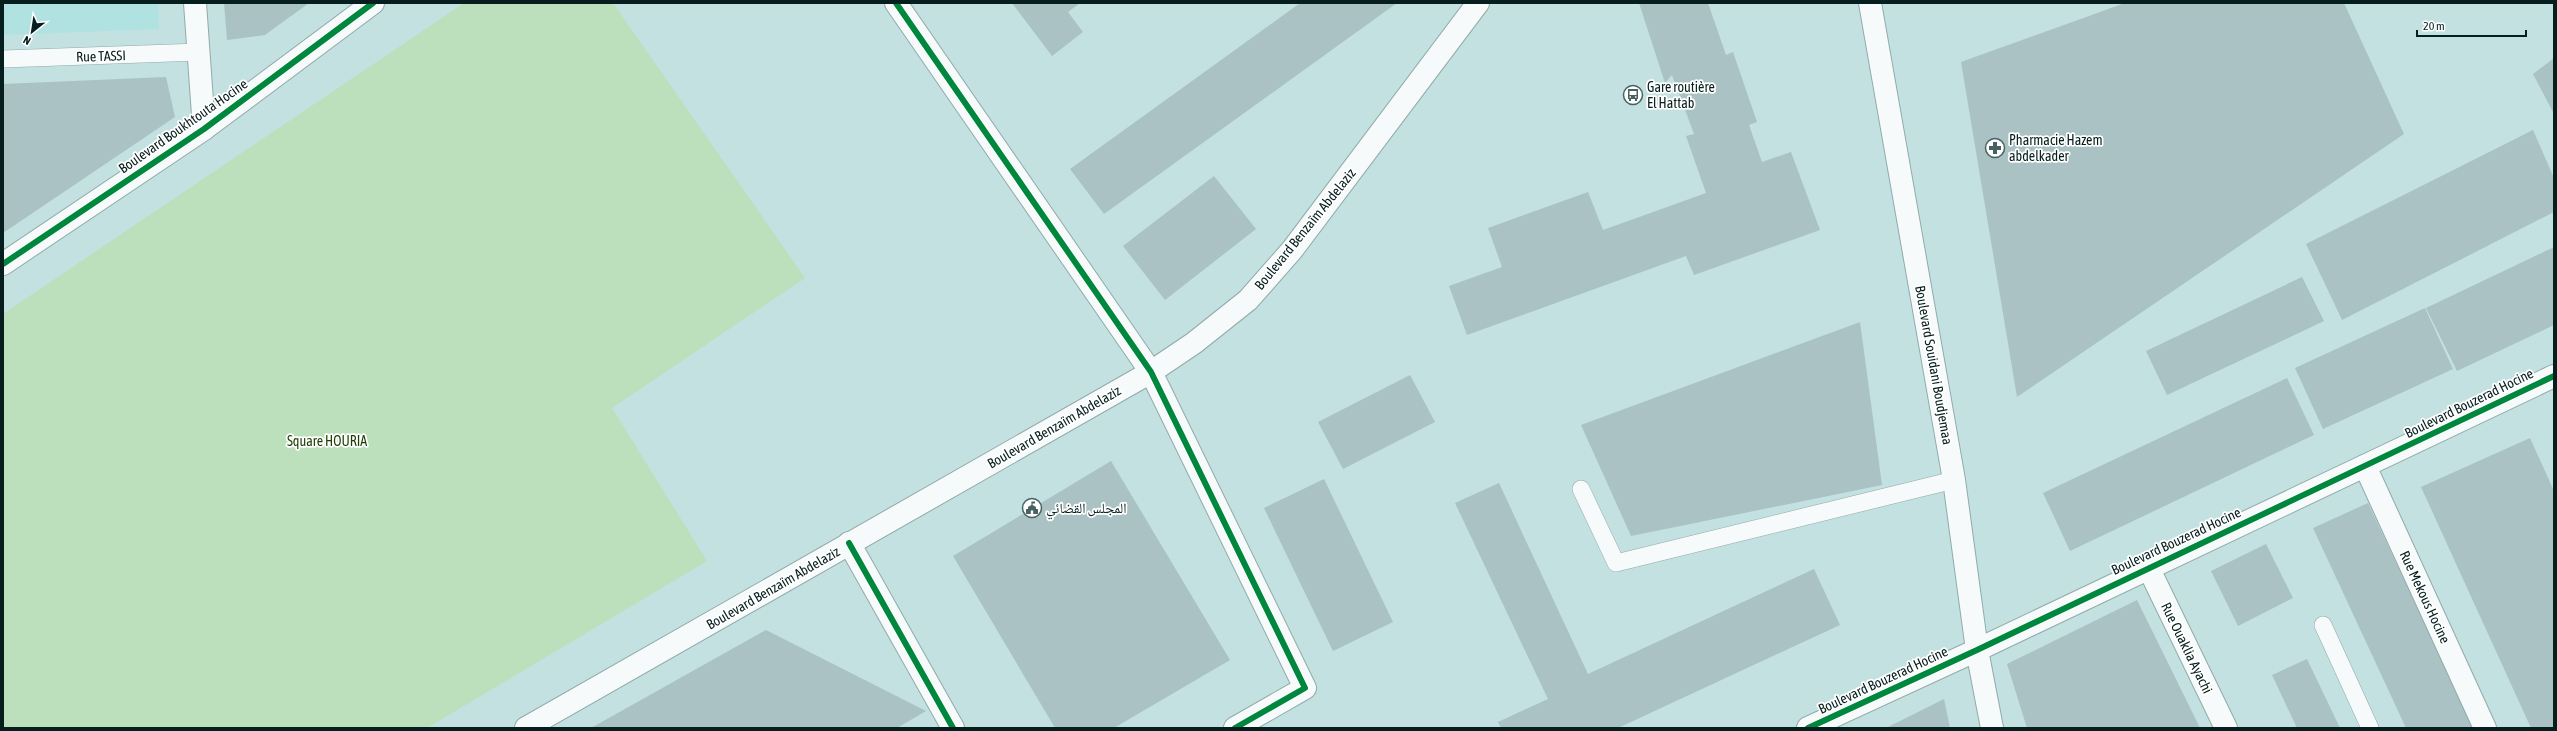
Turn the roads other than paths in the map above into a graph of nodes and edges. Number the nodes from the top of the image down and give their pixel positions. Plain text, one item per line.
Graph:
1 (196, 3) edge
2 (374, 3) edge
3 (896, 3) edge
4 (1478, 3) edge
5 (1870, 3) edge
6 (199, 52) junction
7 (3, 59) edge
8 (204, 129) junction
9 (3, 264) edge
10 (1151, 372) junction
11 (2554, 376) edge
12 (2365, 466) junction
13 (1954, 480) junction
14 (1581, 489) dead end
15 (849, 543) junction
16 (2148, 567) junction
17 (2323, 625) dead end
18 (1977, 650) junction
19 (948, 726) edge
20 (526, 728) edge
21 (1235, 728) edge
22 (1808, 728) edge
23 (1992, 728) edge
24 (2226, 728) edge
25 (2370, 728) edge
26 (2485, 728) edge

1 - 6 street
2 - 8 street, Boulevard Boukhtouta Hocine
3 - 10 street
4 - 10 street, Boulevard Benzaïm Abdelaziz
5 - 13 street, Boulevard Souidani Boudjemaa
6 - 7 lane, Rue TASSI
6 - 8 street
8 - 9 street, Boulevard Boukhtouta Hocine
10 - 15 street, Boulevard Benzaïm Abdelaziz
10 - 21 street
11 - 12 street, Boulevard Bouzerad Hocine
12 - 16 street, Boulevard Bouzerad Hocine
12 - 26 street, Rue Mekous Hocine
13 - 14 lane
13 - 18 street, Boulevard Souidani Boudjemaa
15 - 19 street
15 - 20 street, Boulevard Benzaïm Abdelaziz
16 - 18 street, Boulevard Bouzerad Hocine
16 - 24 street, Rue Ouaklia Ayachi
17 - 25 lane
18 - 22 street, Boulevard Bouzerad Hocine
18 - 23 street, Boulevard Souidani Boudjemaa

